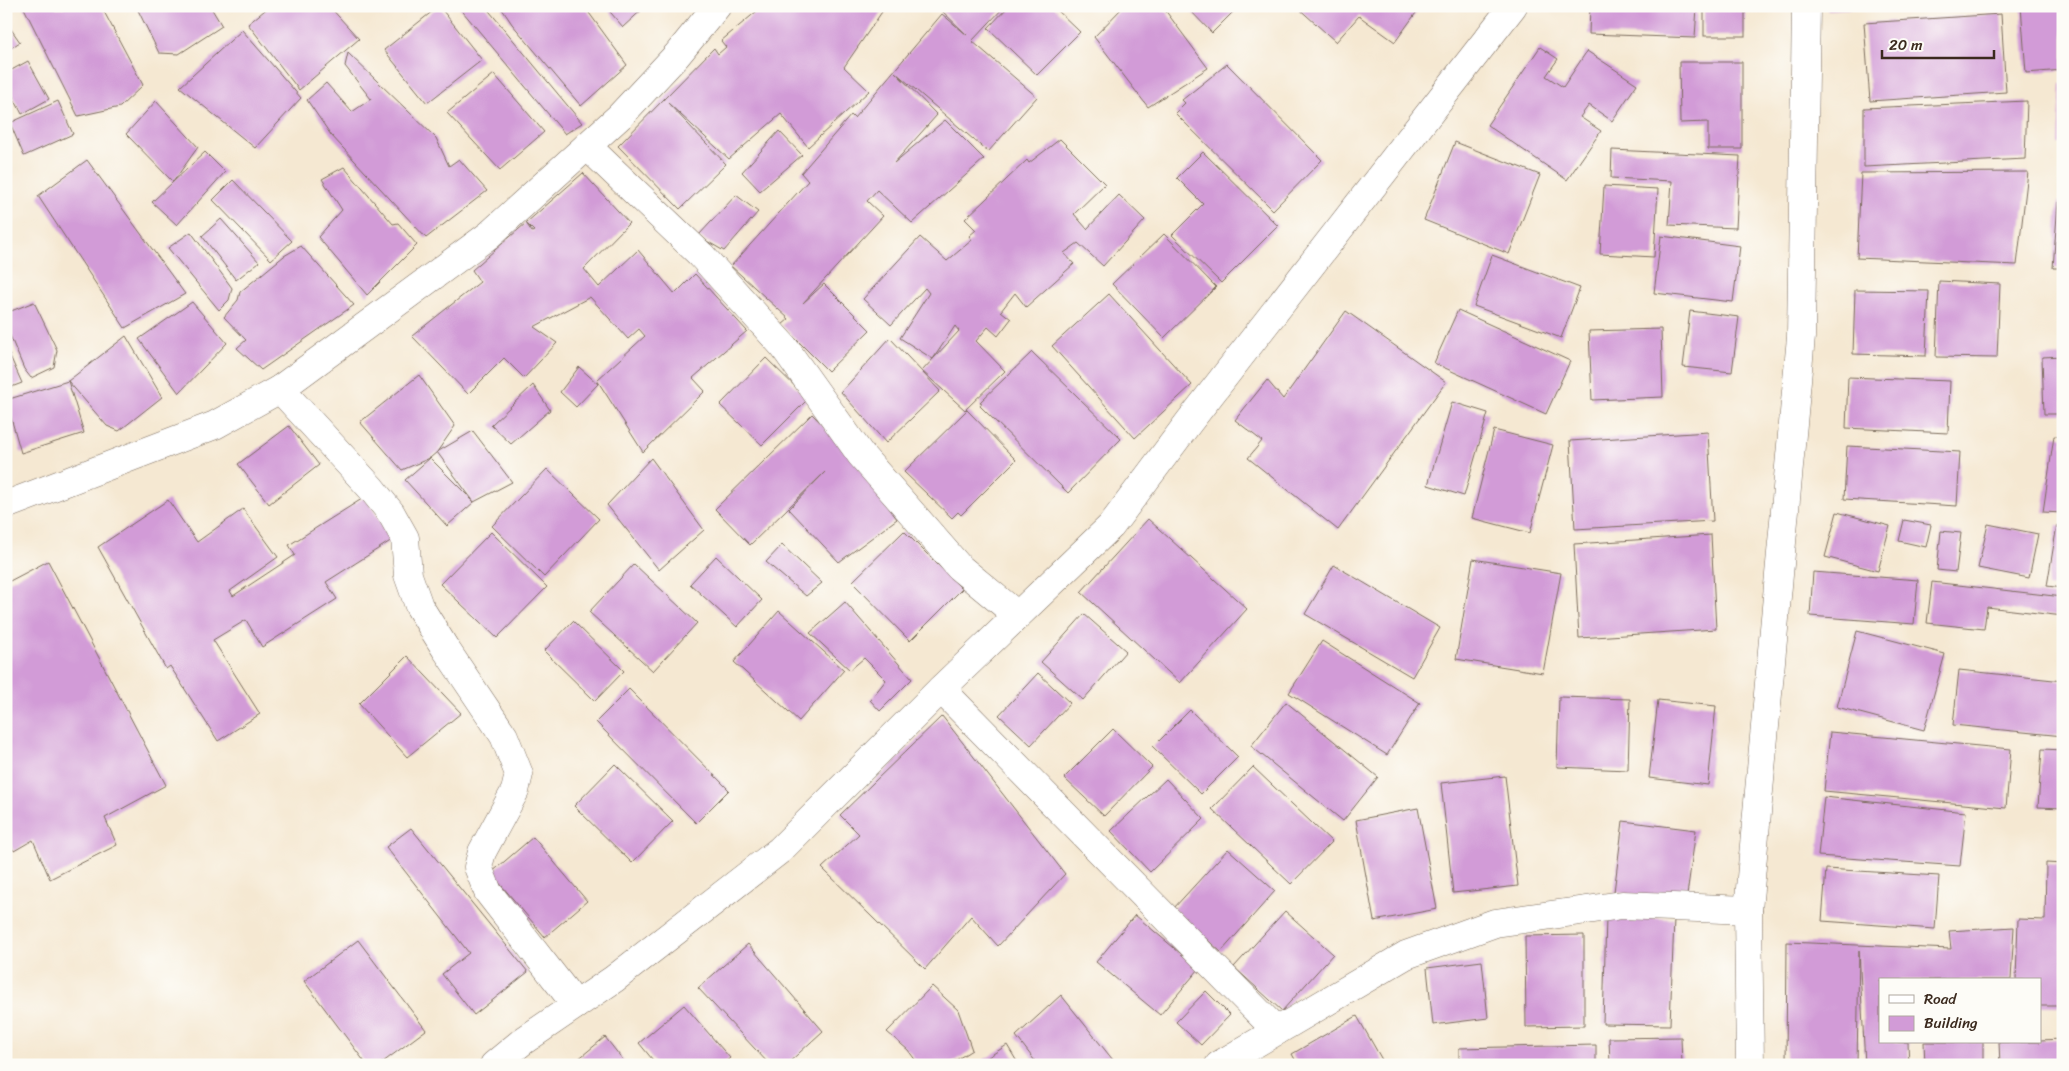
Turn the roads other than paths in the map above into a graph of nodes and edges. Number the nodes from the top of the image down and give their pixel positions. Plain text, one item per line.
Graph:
1 (717, 6) edge
2 (1514, 6) edge
3 (1806, 6) edge
4 (587, 146) junction
5 (280, 389) junction
6 (6, 505) edge
7 (1017, 615) junction
8 (941, 689) junction
9 (1748, 910) junction
10 (576, 1005) junction
11 (1277, 1030) junction
12 (494, 1065) edge
13 (1219, 1065) edge
14 (1750, 1065) edge

1 - 4 street
2 - 7 street
3 - 9 street
4 - 5 street
4 - 7 street
5 - 6 street
5 - 10 street
7 - 8 street
8 - 10 street
8 - 11 street
9 - 11 street
9 - 14 street
10 - 12 street
11 - 13 street

